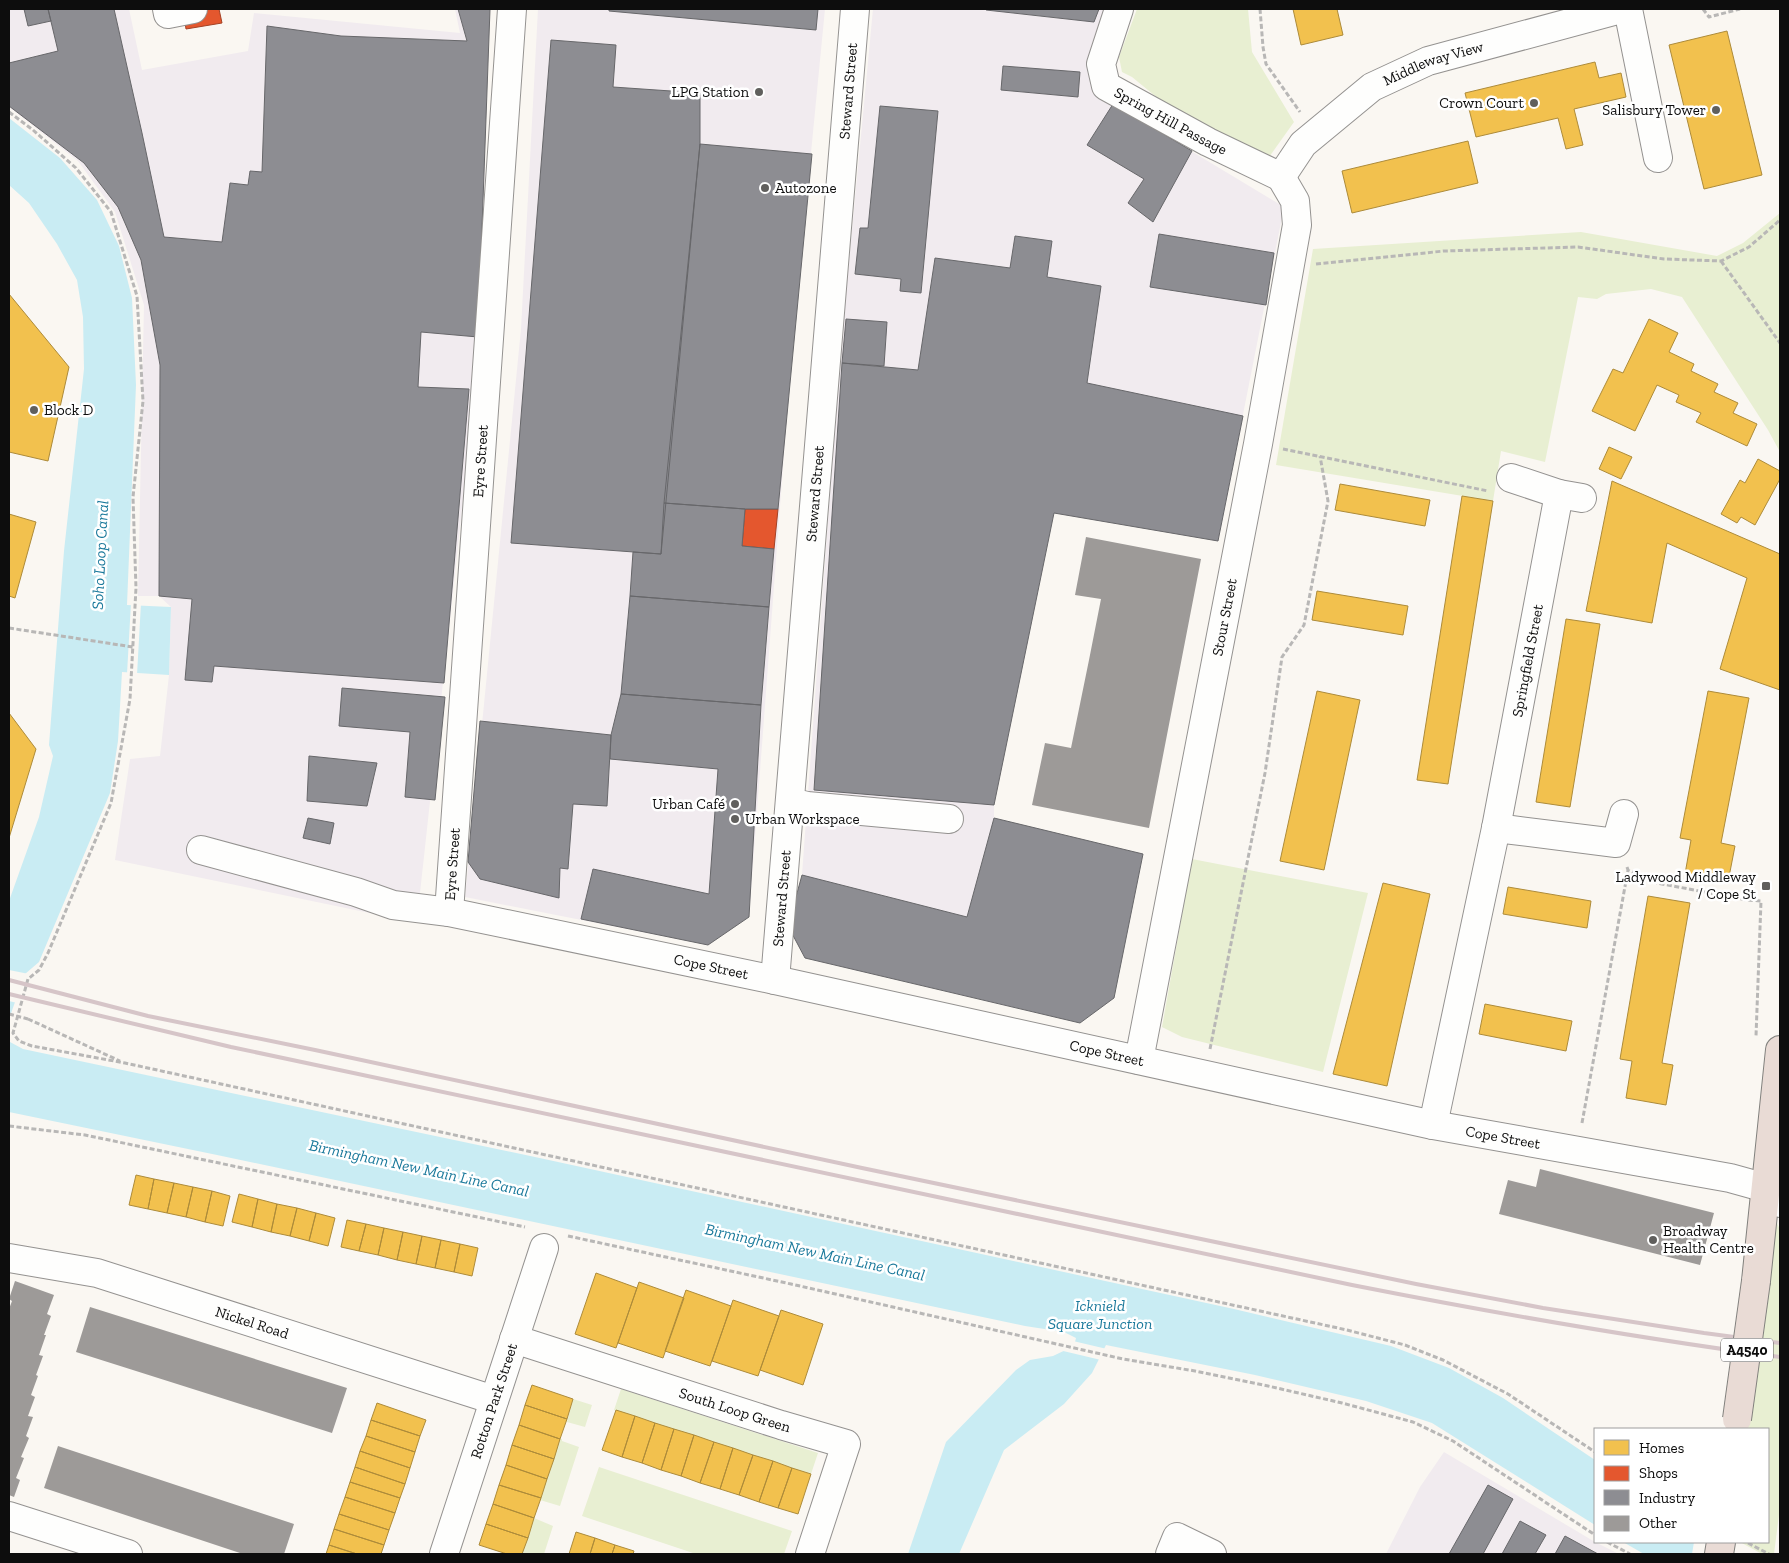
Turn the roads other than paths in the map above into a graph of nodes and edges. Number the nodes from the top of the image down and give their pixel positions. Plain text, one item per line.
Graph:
1 (167, 9) edge
2 (193, 9) edge
3 (512, 9) edge
4 (855, 9) edge
5 (1119, 9) edge
6 (1621, 9) edge
7 (1628, 9) edge
8 (1658, 158) dead end
9 (1281, 177) junction
10 (1511, 478) road end
11 (790, 802) junction
12 (1624, 814) dead end
13 (949, 819) dead end
14 (1496, 828) junction
15 (201, 850) dead end
16 (449, 912) junction
17 (775, 980) junction
18 (1780, 1050) edge
19 (1139, 1060) junction
20 (1433, 1125) junction
21 (1773, 1195) edge
22 (554, 1242) road end
23 (9, 1258) edge
24 (514, 1339) junction
25 (494, 1400) junction
26 (1737, 1424) edge
27 (9, 1516) edge
28 (128, 1554) edge
29 (444, 1554) edge
30 (810, 1554) edge
31 (1170, 1554) edge
32 (1212, 1554) edge

1 - 2 street
3 - 16 street, Eyre Street
4 - 11 street, Steward Street
5 - 9 street, Spring Hill Passage
6 - 9 street, Middleway View
7 - 8 street
9 - 19 street, Stour Street
10 - 14 street, Springfield Street
11 - 13 street
11 - 17 street, Steward Street
12 - 14 street
14 - 20 street, Springfield Street
15 - 16 street, Cope Street
16 - 17 street, Cope Street
17 - 19 street, Cope Street
18 - 21 highway, A4540
19 - 20 street, Cope Street
20 - 21 street, Cope Street
21 - 26 highway, A4540, bridge
22 - 24 street, Rotton Park Street
23 - 25 street, Nickel Road
24 - 25 street, Rotton Park Street
24 - 30 street, South Loop Green
25 - 29 street, Rotton Park Street
27 - 28 street
31 - 32 street

